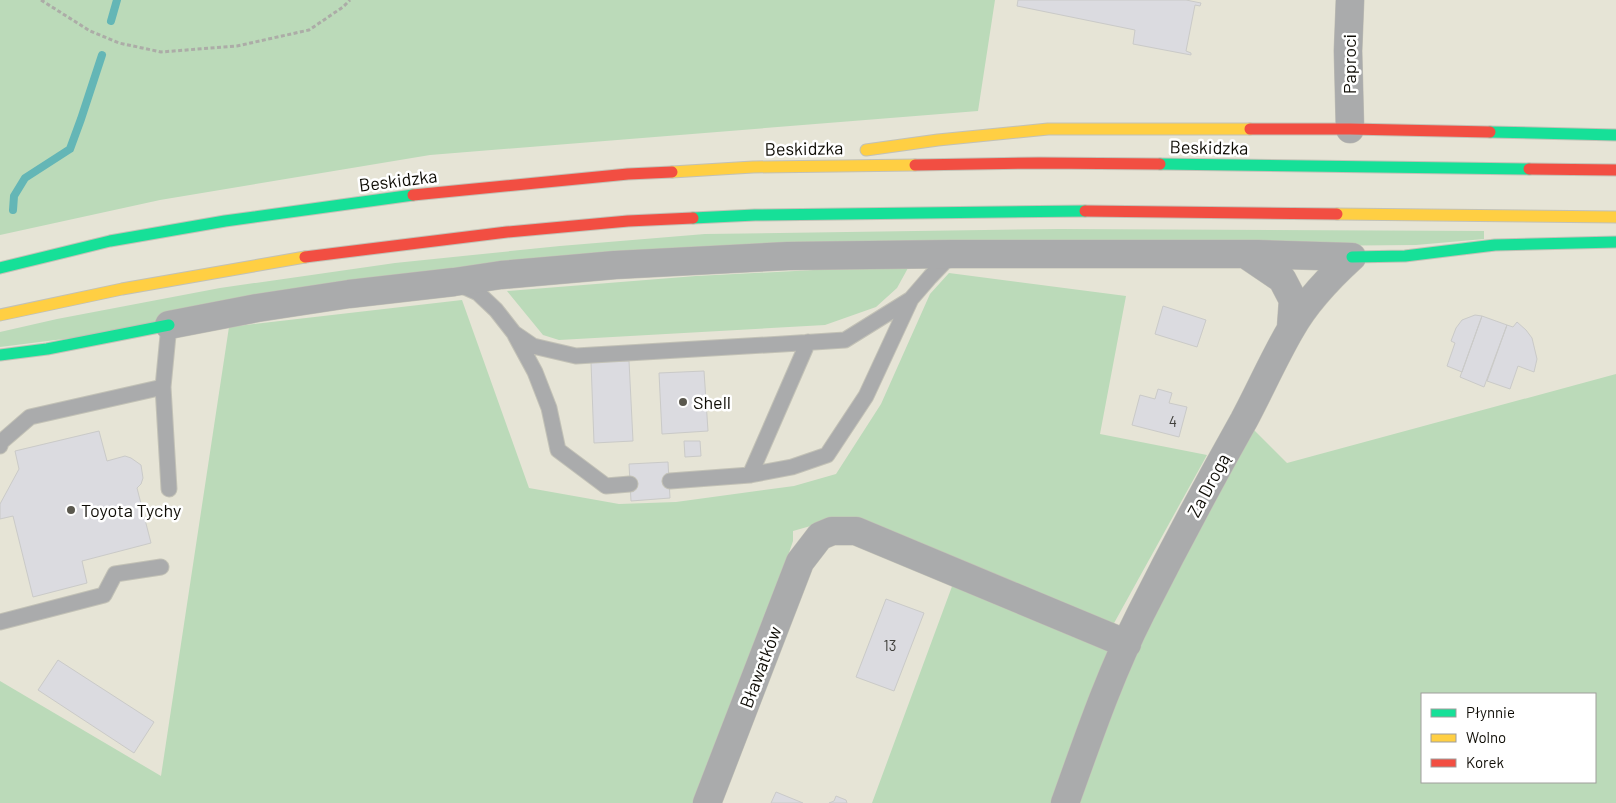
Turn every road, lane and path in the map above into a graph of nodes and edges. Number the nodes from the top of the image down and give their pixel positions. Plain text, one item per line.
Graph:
1 (41, 0) edge
2 (350, 0) edge
3 (1350, 0) edge
4 (1350, 129) junction
5 (1616, 135) edge
6 (753, 167) junction
7 (1616, 170) edge
8 (1616, 217) edge
9 (1616, 242) edge
10 (952, 254) junction
11 (1245, 254) junction
12 (1352, 257) junction
13 (0, 268) edge
14 (454, 282) junction
15 (911, 299) junction
16 (0, 315) edge
17 (168, 325) junction
18 (1291, 328) junction
19 (514, 333) junction
20 (808, 342) junction
21 (0, 355) edge
22 (163, 387) junction
23 (0, 446) edge
24 (750, 475) junction
25 (670, 481) dead end
26 (630, 484) dead end
27 (169, 489) dead end
28 (161, 567) dead end
29 (0, 622) edge
30 (1127, 644) junction
31 (708, 803) edge
32 (1065, 803) edge

1 - 2 path
3 - 4 street, Paproci
4 - 5 main road
4 - 6 main road
6 - 7 main road, Beskidzka
6 - 13 main road, Beskidzka
8 - 16 main road
9 - 12 main road
10 - 11 street
10 - 14 street
10 - 15 lane
11 - 12 street
11 - 18 street, Za Drogą
12 - 18 street, Za Drogą
14 - 17 street
14 - 19 lane
15 - 20 lane
15 - 24 lane
17 - 21 main road
17 - 22 lane
18 - 30 street, Za Drogą
19 - 20 lane
19 - 26 lane
20 - 24 lane
22 - 23 lane
22 - 27 lane
24 - 25 lane
28 - 29 lane
30 - 31 street, Bławatków
30 - 32 street, Za Drogą

